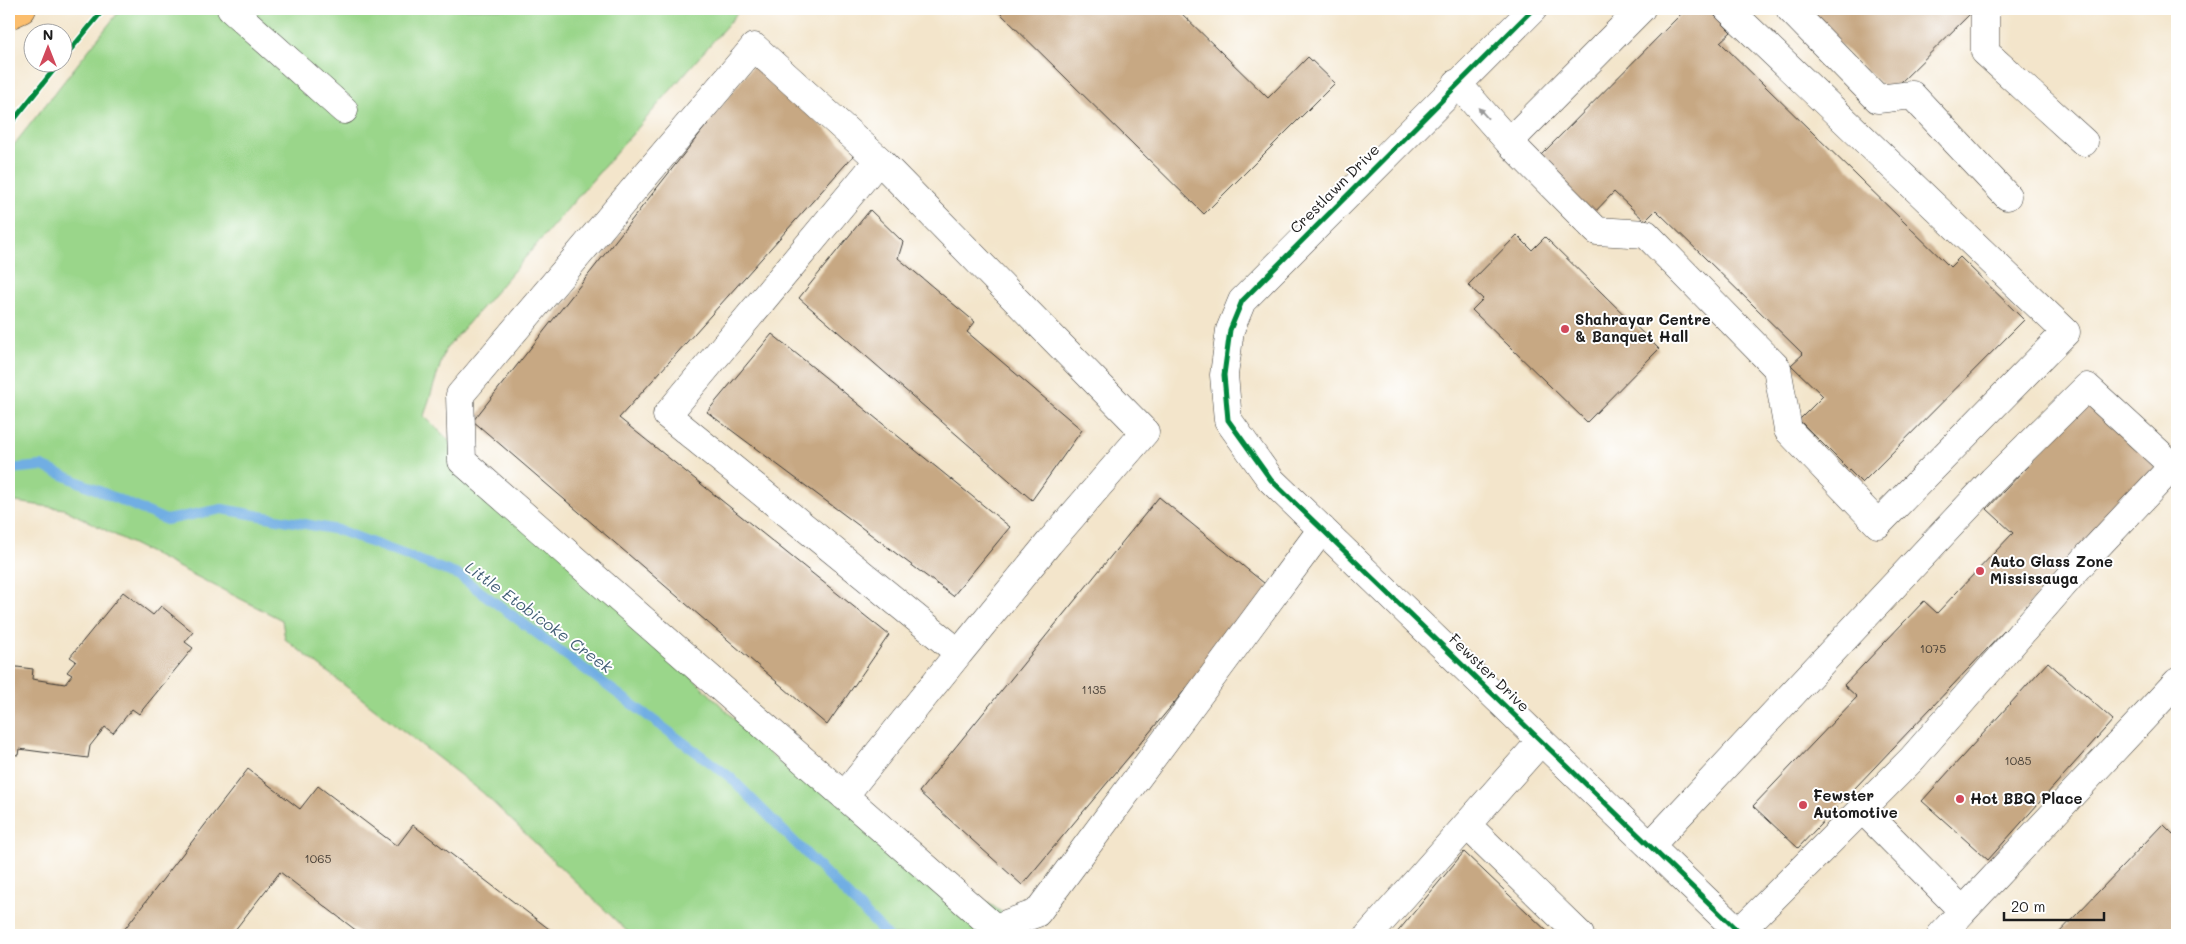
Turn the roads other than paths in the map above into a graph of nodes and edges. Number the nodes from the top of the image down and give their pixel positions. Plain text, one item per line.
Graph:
1 (22, 9) edge
2 (231, 9) edge
3 (1533, 9) edge
4 (1641, 9) edge
5 (1728, 9) edge
6 (1790, 9) edge
7 (1985, 9) edge
8 (9, 15) edge
9 (1457, 83) junction
10 (344, 110) dead end
11 (1509, 142) junction
12 (2084, 142) dead end
13 (879, 160) junction
14 (2007, 196) dead end
15 (1228, 420) joint
16 (1322, 529) junction
17 (959, 653) junction
18 (2177, 682) edge
19 (1541, 741) junction
20 (844, 796) junction
21 (1862, 809) junction
22 (1467, 825) junction
23 (1650, 846) junction
24 (1963, 911) junction
25 (1741, 934) edge
26 (1369, 935) edge
27 (1580, 935) edge
28 (1941, 935) edge

1 - 8 main road
2 - 10 street
3 - 9 street, Crestlawn Drive
4 - 11 street
5 - 11 street
6 - 14 street
7 - 12 street
11 -> 9 street
9 - 15 street, Crestlawn Drive
13 - 17 street
13 - 17 street
13 - 20 street
15 - 16 street, Fewster Drive
16 - 19 street, Fewster Drive
16 - 20 street
17 - 20 street
18 - 24 street
19 - 22 street
19 - 23 street, Fewster Drive
21 - 23 street
21 - 24 street
21 - 25 street
22 - 26 street
22 - 27 street
23 - 25 street, Fewster Drive
24 - 28 street

